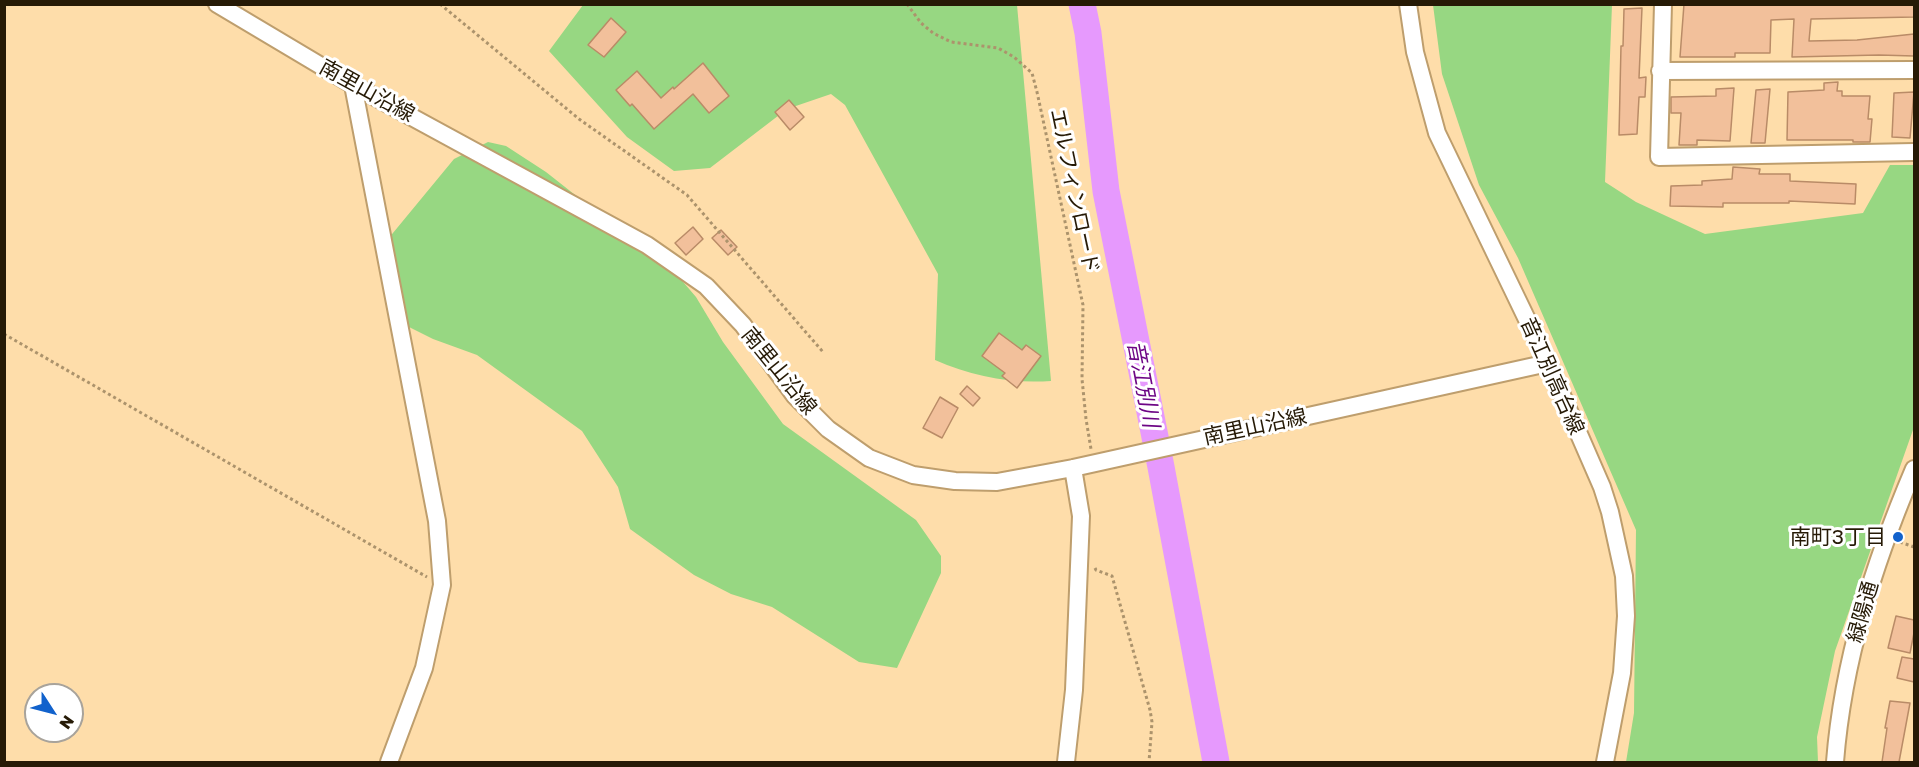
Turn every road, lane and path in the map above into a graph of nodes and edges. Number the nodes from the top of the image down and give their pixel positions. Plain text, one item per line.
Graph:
1 (217, 4) edge
2 (440, 4) edge
3 (907, 4) edge
4 (1408, 4) edge
5 (1663, 4) edge
6 (1914, 70) edge
7 (1660, 71) junction
8 (353, 85) junction
9 (1914, 153) edge
10 (4, 334) edge
11 (823, 352) dead end
12 (1548, 363) junction
13 (1094, 462) junction
14 (1073, 468) junction
15 (1914, 469) edge
16 (1900, 542) dead end
17 (1914, 547) edge
18 (1094, 559) dead end
19 (442, 585) junction
20 (389, 762) edge
21 (1066, 762) edge
22 (1149, 762) edge
23 (1605, 762) edge
24 (1835, 762) edge

1 - 8 street, 南里山沿線
2 - 11 path
3 - 13 path, エルフィンロード
4 - 12 street, 音江別高台線
5 - 7 street
6 - 7 street
7 - 9 street
8 - 14 street, 南里山沿線
8 - 19 street
10 - 19 path
12 - 13 street, 南里山沿線
12 - 23 street, 音江別高台線
13 - 14 street, 南里山沿線
14 - 21 street
15 - 24 street, 緑陽通
16 - 17 path
18 - 22 path
19 - 20 street

